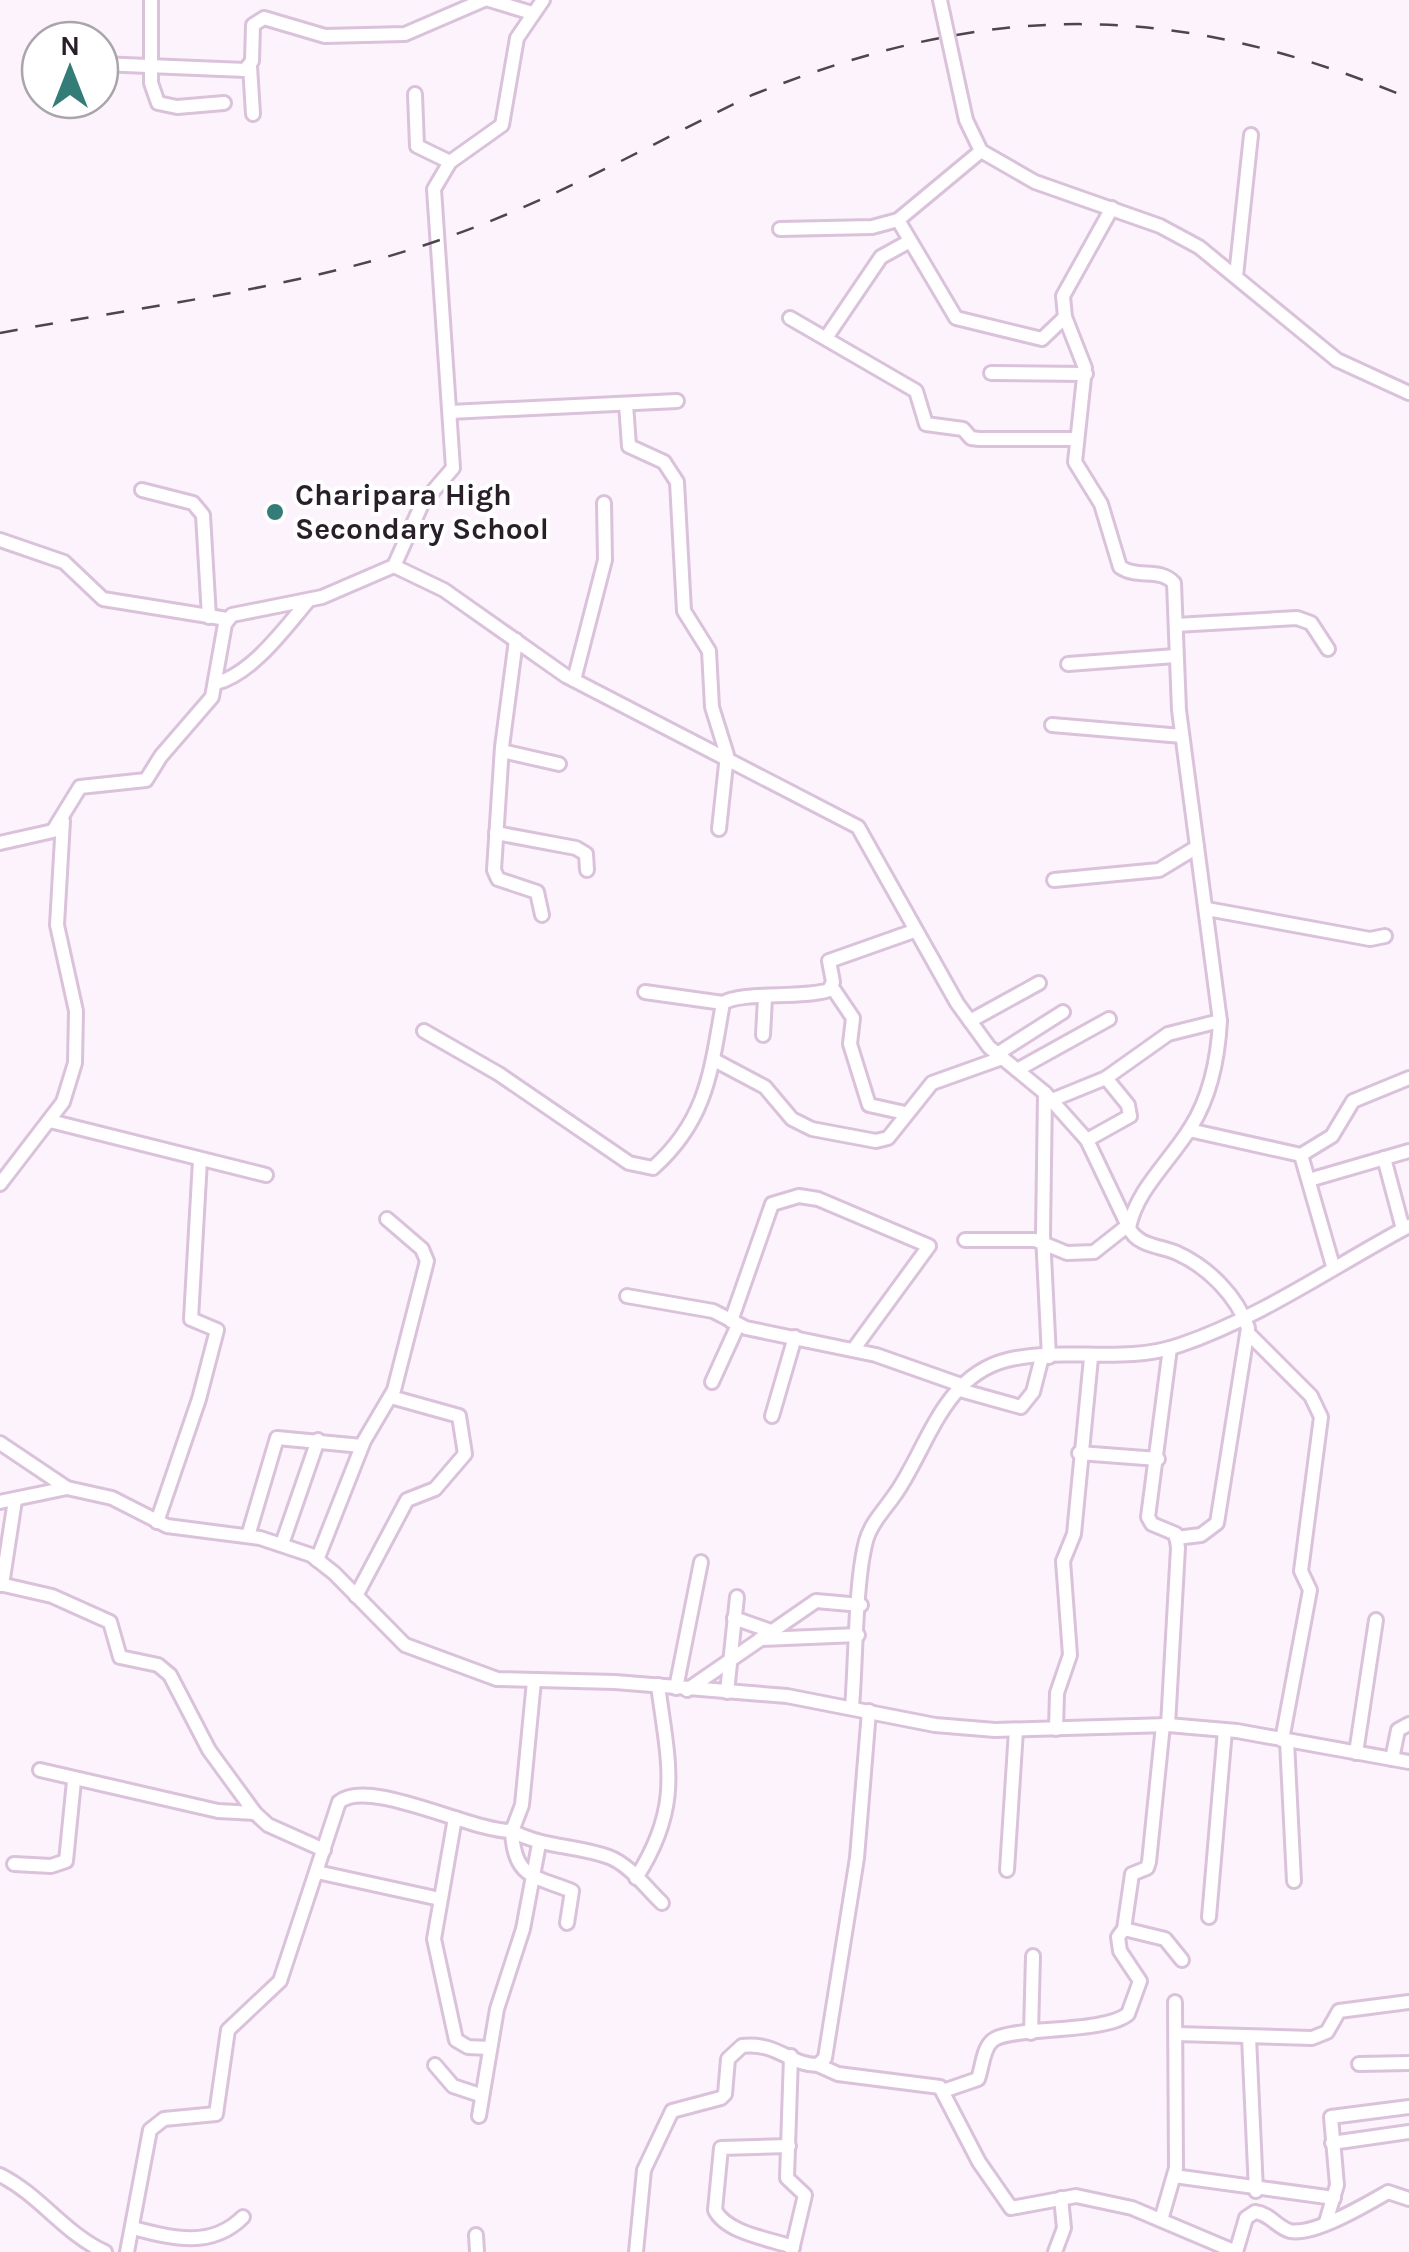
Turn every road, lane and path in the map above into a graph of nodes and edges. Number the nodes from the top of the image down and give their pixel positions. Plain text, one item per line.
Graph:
1 (151, 0) edge
2 (454, 0) edge
3 (543, 0) edge
4 (940, 0) edge
5 (482, 1) edge
6 (532, 13) junction
7 (120, 64) edge
8 (150, 64) junction
9 (250, 66) junction
10 (415, 94) dead end
11 (224, 103) dead end
12 (253, 114) dead end
13 (1251, 135) dead end
14 (981, 150) junction
15 (450, 162) junction
16 (1112, 208) junction
17 (898, 220) junction
18 (780, 229) dead end
19 (910, 241) junction
20 (1236, 276) junction
21 (1066, 317) junction
22 (790, 318) dead end
23 (826, 338) junction
24 (991, 374) dead end
25 (1086, 374) junction
26 (1409, 393) edge
27 (677, 401) dead end
28 (626, 404) junction
29 (450, 412) junction
30 (1077, 439) junction
31 (142, 490) dead end
32 (604, 503) dead end
33 (0, 540) edge
34 (394, 566) junction
35 (308, 601) junction
36 (210, 617) junction
37 (227, 620) junction
38 (1176, 624) junction
39 (516, 640) junction
40 (1328, 650) dead end
41 (1174, 656) junction
42 (1068, 664) dead end
43 (574, 680) junction
44 (216, 683) junction
45 (1052, 725) dead end
46 (1182, 736) junction
47 (502, 751) junction
48 (727, 755) junction
49 (559, 764) dead end
50 (63, 822) junction
51 (719, 830) dead end
52 (496, 833) junction
53 (0, 842) edge
54 (1197, 847) junction
55 (587, 870) dead end
56 (1054, 880) dead end
57 (1207, 909) junction
58 (542, 915) dead end
59 (914, 931) junction
60 (1385, 936) dead end
61 (1039, 983) dead end
62 (832, 986) junction
63 (645, 992) dead end
64 (765, 998) junction
65 (723, 1003) junction
66 (1063, 1012) dead end
67 (1109, 1019) dead end
68 (970, 1020) junction
69 (1220, 1021) junction
70 (424, 1030) dead end
71 (763, 1036) dead end
72 (999, 1056) junction
73 (716, 1061) junction
74 (1018, 1070) junction
75 (1106, 1078) junction
76 (1409, 1078) edge
77 (1049, 1097) junction
78 (905, 1113) junction
79 (50, 1121) junction
80 (1189, 1130) junction
81 (1086, 1140) junction
82 (1409, 1151) edge
83 (1300, 1155) junction
84 (1384, 1158) junction
85 (200, 1160) junction
86 (266, 1176) dead end
87 (1309, 1180) junction
88 (0, 1184) edge
89 (387, 1219) dead end
90 (1128, 1227) junction
91 (1406, 1228) edge
92 (965, 1240) dead end
93 (1043, 1243) junction
94 (1334, 1266) junction
95 (627, 1296) dead end
96 (1243, 1316) junction
97 (735, 1323) junction
98 (1248, 1333) junction
99 (795, 1337) junction
100 (1170, 1348) junction
101 (853, 1350) junction
102 (1046, 1357) junction
103 (1090, 1358) junction
104 (712, 1382) dead end
105 (962, 1388) junction
106 (391, 1396) junction
107 (772, 1416) dead end
108 (318, 1440) junction
109 (0, 1443) edge
110 (362, 1446) junction
111 (1080, 1453) junction
112 (1158, 1459) junction
113 (67, 1488) junction
114 (15, 1500) junction
115 (0, 1502) edge
116 (157, 1522) junction
117 (248, 1536) junction
118 (1176, 1538) junction
119 (282, 1544) junction
120 (317, 1560) junction
121 (701, 1562) dead end
122 (1, 1584) edge
123 (356, 1596) junction
124 (737, 1597) dead end
125 (860, 1605) junction
126 (734, 1618) junction
127 (1376, 1620) dead end
128 (764, 1635) junction
129 (858, 1635) junction
130 (730, 1660) junction
131 (534, 1680) junction
132 (658, 1686) junction
133 (682, 1689) junction
134 (727, 1692) junction
135 (852, 1708) junction
136 (869, 1711) junction
137 (1409, 1724) edge
138 (1165, 1725) junction
139 (1056, 1729) junction
140 (1016, 1730) junction
141 (1225, 1730) junction
142 (1284, 1740) junction
143 (1356, 1753) junction
144 (1392, 1759) junction
145 (1409, 1762) edge
146 (40, 1770) dead end
147 (74, 1782) junction
148 (255, 1813) junction
149 (455, 1818) junction
150 (512, 1831) junction
151 (539, 1844) junction
152 (324, 1850) junction
153 (14, 1864) dead end
154 (1007, 1870) dead end
155 (317, 1872) junction
156 (636, 1878) junction
157 (532, 1880) junction
158 (1294, 1880) dead end
159 (440, 1898) junction
160 (662, 1904) dead end
161 (1209, 1916) dead end
162 (567, 1923) dead end
163 (1124, 1929) junction
164 (1033, 1956) dead end
165 (1182, 1960) dead end
166 (1175, 2002) dead end
167 (1409, 2002) edge
168 (1031, 2033) junction
169 (1176, 2034) junction
170 (1249, 2037) junction
171 (489, 2048) junction
172 (791, 2056) junction
173 (1409, 2063) edge
174 (1359, 2064) dead end
175 (436, 2065) dead end
176 (818, 2066) junction
177 (943, 2091) junction
178 (480, 2096) junction
179 (1409, 2107) edge
180 (479, 2116) dead end
181 (1409, 2132) edge
182 (1332, 2143) junction
183 (789, 2146) junction
184 (0, 2175) edge
185 (1174, 2176) junction
186 (1256, 2191) junction
187 (1061, 2198) junction
188 (1334, 2198) junction
189 (1409, 2199) edge
190 (243, 2217) dead end
191 (1161, 2220) junction
192 (1326, 2222) junction
193 (133, 2228) junction
194 (476, 2235) dead end
195 (792, 2249) edge
196 (104, 2252) edge
197 (127, 2252) edge
198 (476, 2252) edge
199 (636, 2252) edge
200 (1054, 2252) edge
201 (1236, 2252) edge

1 - 8 street
2 - 5 street
3 - 6 street
4 - 14 street
5 - 6 street
5 - 9 street
6 - 15 street
7 - 8 street
8 - 9 street
8 - 11 street
9 - 12 street
10 - 15 street
13 - 20 street
14 - 16 street
14 - 17 street
15 - 29 street
16 - 20 street
16 - 21 street
17 - 18 street
17 - 19 street
19 - 21 street
19 - 23 street
20 - 26 street
21 - 25 street
22 - 23 street
23 - 30 street
24 - 25 street
25 - 30 street
27 - 28 street
28 - 29 street
28 - 48 street
29 - 34 street
30 - 38 street
31 - 36 street
32 - 43 street
33 - 36 street
34 - 35 street
34 - 39 street
35 - 37 street
35 - 44 street
36 - 37 street
37 - 44 street
38 - 40 street
38 - 41 street
39 - 43 street
39 - 47 street
41 - 42 street
41 - 46 street
43 - 48 street
44 - 50 street
45 - 46 street
46 - 54 street
47 - 49 street
47 - 52 street
48 - 51 street
48 - 59 street
50 - 53 street
50 - 79 street
52 - 55 street
52 - 58 street
54 - 56 street
54 - 57 street
57 - 60 street
57 - 69 street
59 - 62 street
59 - 68 street
61 - 68 street
62 - 64 street
62 - 78 street
63 - 65 street
64 - 65 street
64 - 71 street
65 - 73 street
66 - 72 street
67 - 74 street
68 - 72 street
69 - 75 street
69 - 80 street
70 - 73 street
72 - 74 street
72 - 78 street
73 - 78 street
74 - 77 street
75 - 77 street
75 - 81 street
76 - 83 street
77 - 81 street
77 - 93 street
79 - 85 street
79 - 88 street
80 - 83 street
80 - 90 street
81 - 90 street
82 - 84 street
83 - 87 street
84 - 87 street
84 - 91 street
85 - 86 street
85 - 116 street
87 - 94 street
89 - 106 street
90 - 93 street
90 - 96 street
91 - 94 street
92 - 93 street
93 - 102 street
94 - 96 street
95 - 97 street
96 - 98 street
96 - 100 street
97 - 99 street
97 - 101 street
97 - 104 street
98 - 118 street
98 - 142 street
99 - 101 street
99 - 107 street
100 - 103 street
100 - 112 street
101 - 105 street
102 - 103 street
102 - 105 street
102 - 105 street
103 - 111 street
105 - 125 street
106 - 110 street
106 - 123 street
108 - 110 street
108 - 117 street
108 - 119 street
109 - 113 street
110 - 120 street
111 - 112 street
111 - 139 street
112 - 118 street
113 - 114 street
113 - 116 street
114 - 115 street
114 - 122 street
116 - 117 street
117 - 119 street
118 - 138 street
119 - 120 street
120 - 123 street
121 - 133 street
122 - 148 street
123 - 131 street
124 - 126 street
125 - 128 street
125 - 129 street
126 - 128 street
126 - 130 street
127 - 143 street
128 - 129 street
128 - 130 street
129 - 135 street
130 - 133 street
130 - 134 street
131 - 132 street
131 - 150 street
132 - 133 street
132 - 156 street
133 - 134 street
134 - 135 street
135 - 136 street
136 - 140 street
136 - 176 street
137 - 144 street
138 - 139 street
138 - 141 street
138 - 163 street
139 - 140 street
140 - 154 street
141 - 142 street
141 - 161 street
142 - 143 street
142 - 158 street
143 - 144 street
144 - 145 street
146 - 147 street
147 - 148 street
147 - 153 street
148 - 152 street
149 - 150 street
149 - 152 street
149 - 159 street
150 - 151 street
150 - 157 street
151 - 156 street
151 - 157 street
152 - 155 street
155 - 159 street
155 - 193 street
156 - 160 street
157 - 162 street
157 - 171 street
159 - 171 street
163 - 165 street
163 - 168 street
164 - 168 street
166 - 169 street
167 - 170 street
168 - 177 street
169 - 170 street
169 - 185 street
170 - 186 street
171 - 178 street
172 - 176 street
172 - 183 street
172 - 199 street
173 - 174 street
175 - 178 street
176 - 177 street
177 - 187 street
178 - 180 street
179 - 182 street
181 - 182 street
182 - 188 street
183 - 195 street
183 - 195 street
184 - 196 street
185 - 186 street
185 - 191 street
186 - 188 street
187 - 191 street
187 - 200 street
188 - 192 street
189 - 192 street
190 - 193 street
191 - 201 street
192 - 201 street
193 - 197 street
194 - 198 street

